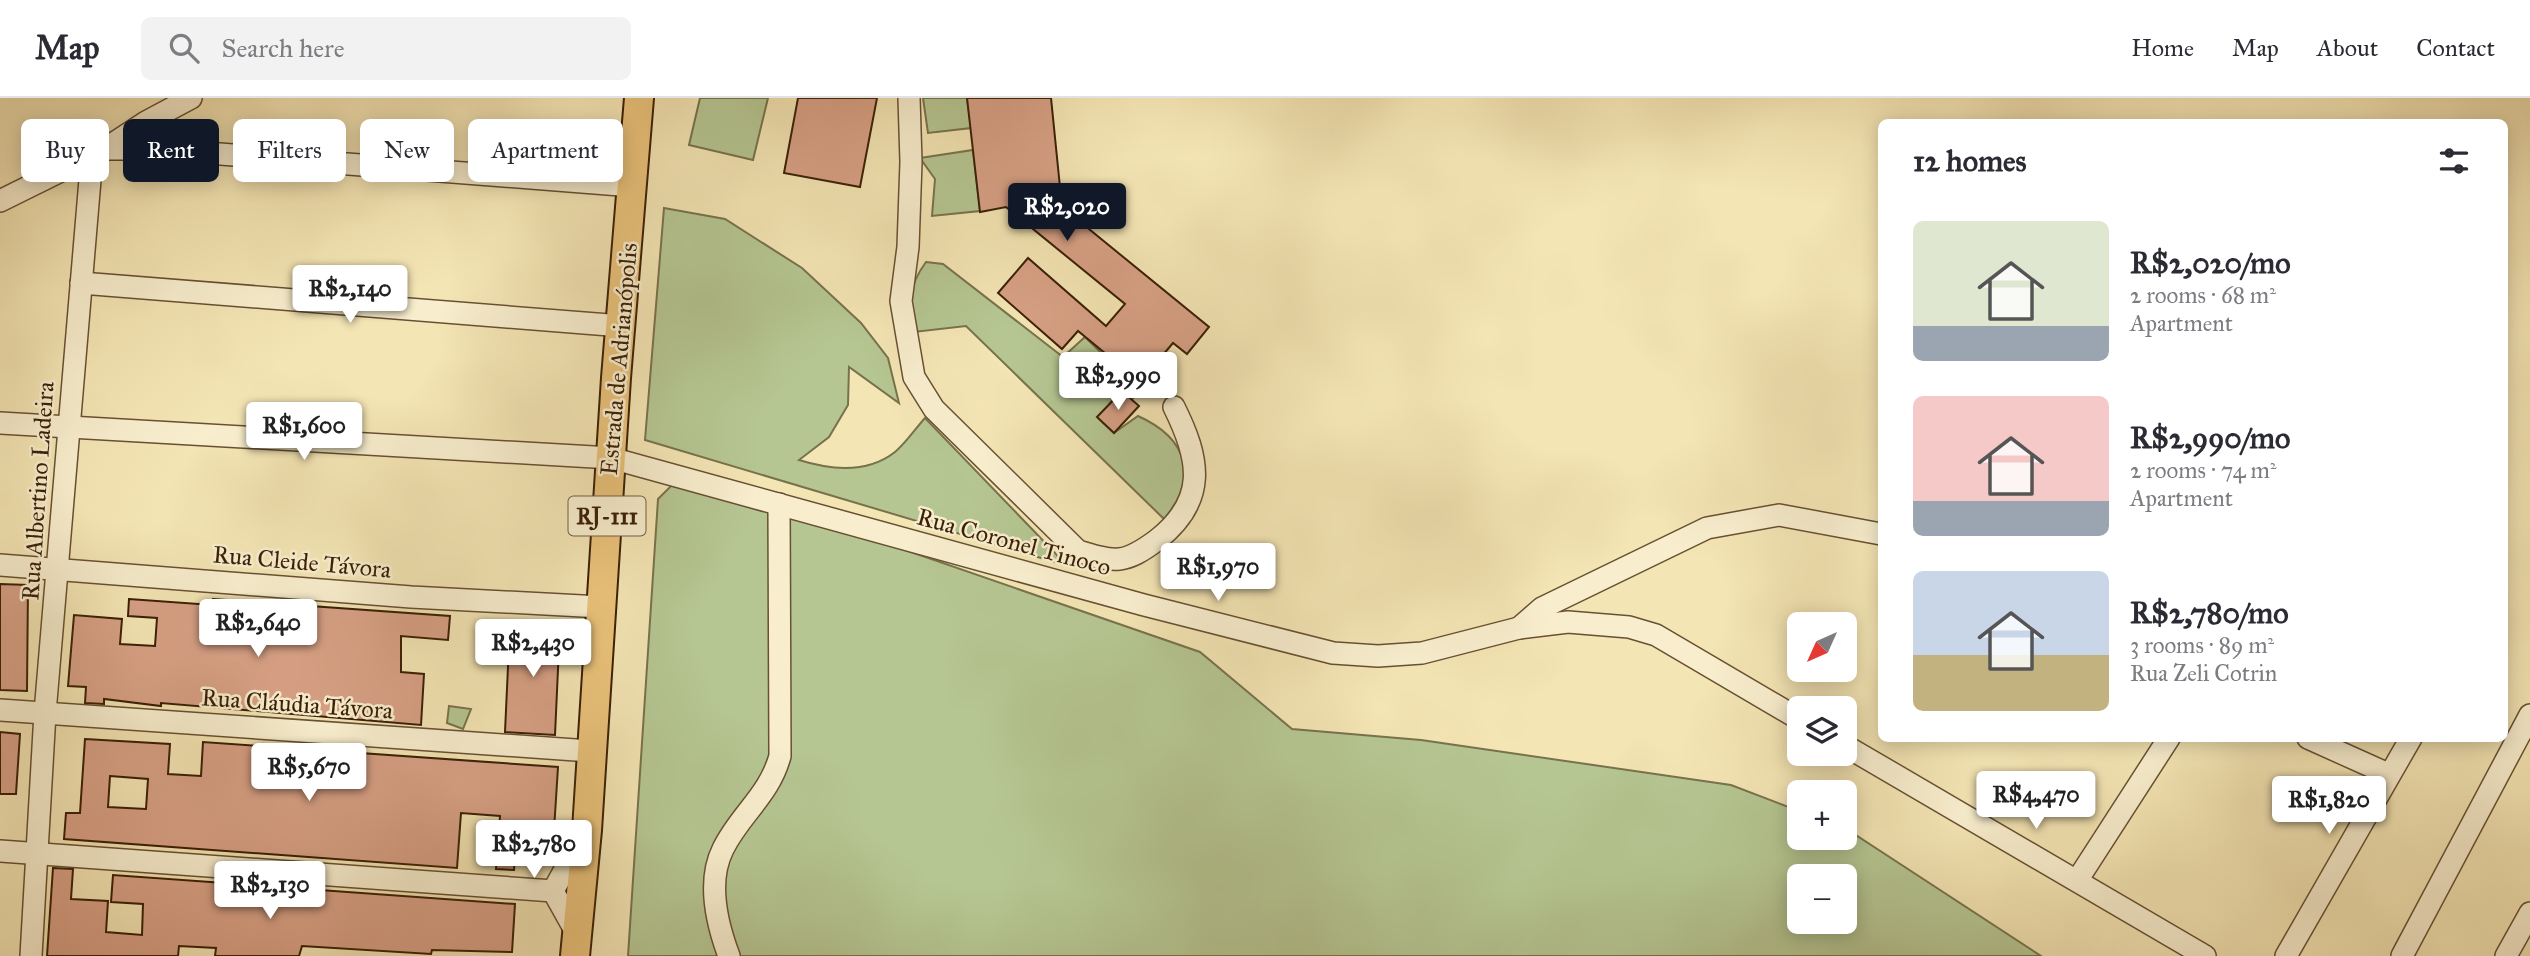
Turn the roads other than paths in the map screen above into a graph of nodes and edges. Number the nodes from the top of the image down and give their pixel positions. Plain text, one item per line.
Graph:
1 (191, 98) edge
2 (639, 98) edge
3 (909, 98) edge
4 (152, 119) edge
5 (219, 154) edge
6 (38, 182) edge
7 (95, 182) edge
8 (632, 186) junction
9 (0, 201) edge
10 (80, 283) junction
11 (622, 326) junction
12 (1174, 407) dead end
13 (0, 423) edge
14 (68, 427) junction
15 (611, 458) junction
16 (779, 504) junction
17 (1878, 533) edge
18 (0, 565) edge
19 (60, 568) junction
20 (601, 607) junction
21 (1519, 628) junction
22 (0, 710) edge
23 (1787, 712) edge
24 (45, 713) junction
25 (2530, 715) edge
26 (2166, 742) edge
27 (2317, 742) edge
28 (2409, 742) edge
29 (590, 751) junction
30 (1857, 752) edge
31 (2388, 774) junction
32 (587, 830) junction
33 (0, 851) edge
34 (36, 854) junction
35 (2078, 879) junction
36 (552, 891) junction
37 (2530, 912) edge
38 (576, 945) edge
39 (31, 956) edge
40 (729, 956) edge
41 (2205, 956) edge
42 (2286, 956) edge
43 (2402, 956) edge
44 (2506, 956) edge

1 - 4 street
2 - 8 main road, Estrada de Adrianópolis / RJ-111
3 - 12 street
5 - 8 street
6 - 9 street
7 - 10 street, Rua Albertino Ladeira
8 - 11 main road, Estrada de Adrianópolis / RJ-111
10 - 11 street
10 - 14 street, Rua Albertino Ladeira
11 - 15 main road, Estrada de Adrianópolis / RJ-111
13 - 14 street, Rua Coronel Tinoco
14 - 15 street, Rua Coronel Tinoco
14 - 19 street, Rua Albertino Ladeira
15 - 16 street, Rua Coronel Tinoco
15 - 20 main road, Estrada de Adrianópolis / RJ-111
16 - 21 street, Rua Coronel Tinoco
16 - 40 street
17 - 21 street
18 - 19 street, Rua Cleide Távora
19 - 20 street, Rua Cleide Távora
19 - 24 street, Rua Albertino Ladeira
20 - 29 main road, Estrada de Adrianópolis / RJ-111
21 - 23 street, Rua Coronel Tinoco
22 - 24 street, Rua Cláudia Távora
24 - 29 street, Rua Cláudia Távora
24 - 34 street, Rua Albertino Ladeira
25 - 43 street
26 - 35 street
27 - 31 street
28 - 31 street
29 - 32 main road, Estrada de Adrianópolis / RJ-111
30 - 35 street
31 - 42 street
32 - 36 street
32 - 38 main road, Estrada de Adrianópolis / RJ-111
33 - 34 street
34 - 36 street
34 - 39 street, Rua Albertino Ladeira
35 - 41 street
36 - 38 street
37 - 44 street

